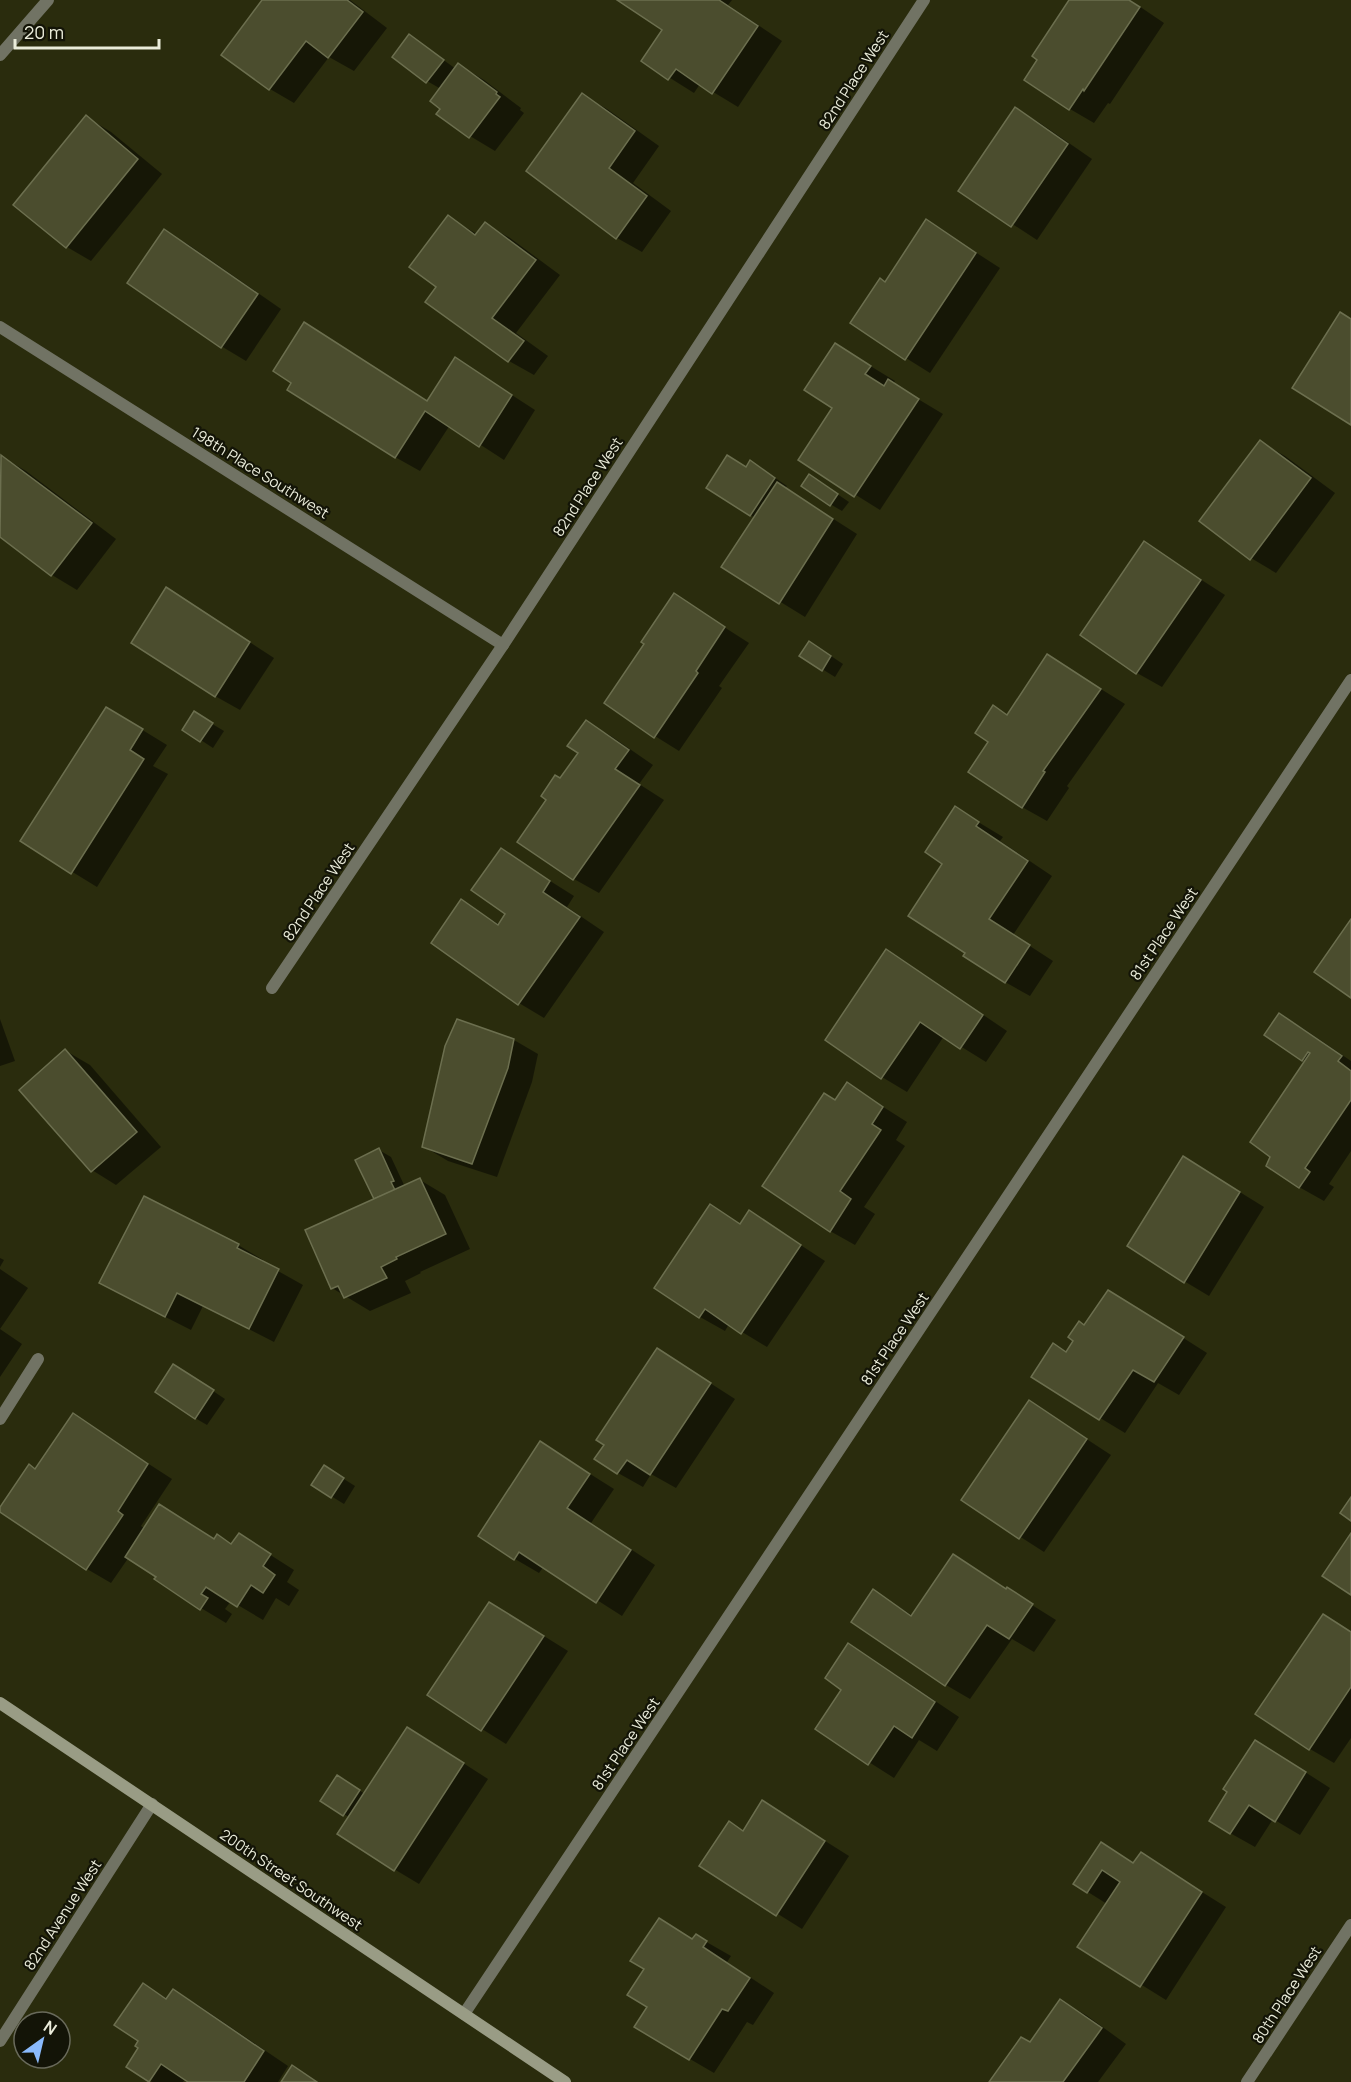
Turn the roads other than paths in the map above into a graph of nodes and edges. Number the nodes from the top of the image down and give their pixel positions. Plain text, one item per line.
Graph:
1 (48, 0) edge
2 (924, 0) edge
3 (0, 55) edge
4 (0, 327) edge
5 (503, 645) junction
6 (1351, 680) edge
7 (272, 988) dead end
8 (38, 1359) dead end
9 (0, 1419) edge
10 (0, 1703) edge
11 (152, 1804) junction
12 (1351, 1925) edge
13 (464, 2014) junction
14 (0, 2041) edge
15 (565, 2082) edge
16 (1247, 2082) edge

1 - 3 street
2 - 5 street, 82nd Place West
4 - 5 street, 198th Place Southwest
5 - 7 street, 82nd Place West
6 - 13 street, 81st Place West
8 - 9 street
10 - 11 street, 200th Street Southwest
11 - 13 street, 200th Street Southwest
11 - 14 street, 82nd Avenue West
12 - 16 street, 80th Place West
13 - 15 street, 200th Street Southwest

